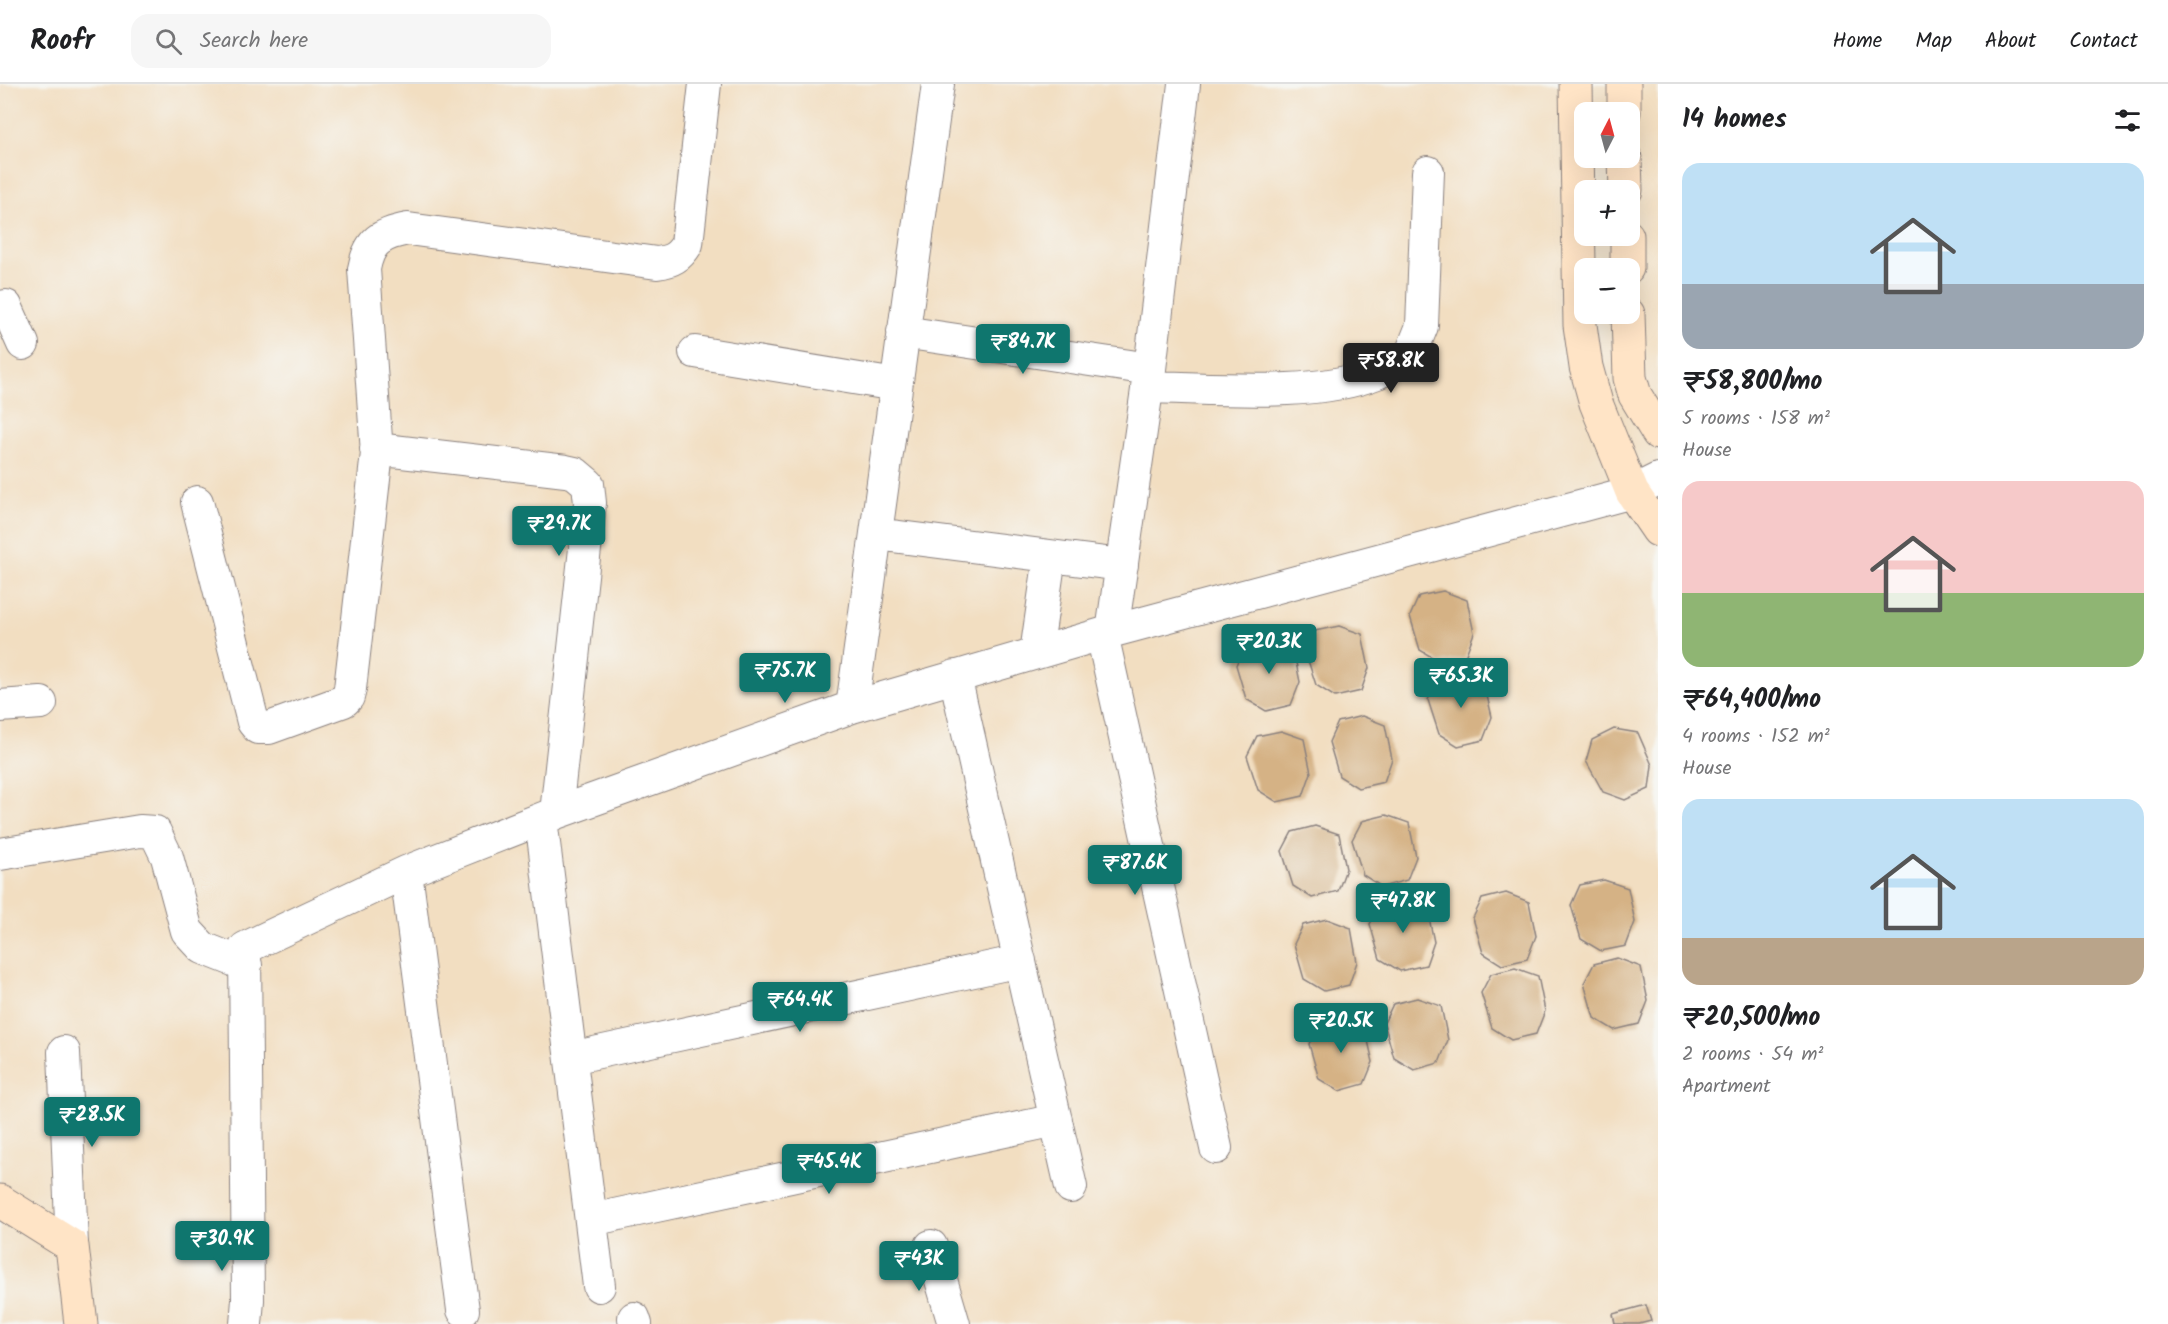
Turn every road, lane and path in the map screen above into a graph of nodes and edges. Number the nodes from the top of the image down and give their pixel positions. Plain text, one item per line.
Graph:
1 (705, 84) edge
2 (938, 84) edge
3 (1184, 84) edge
4 (1576, 84) edge
5 (1624, 84) edge
6 (1624, 102) edge
7 (1428, 172) dead end
8 (0, 307) edge
9 (1628, 324) edge
10 (903, 332) junction
11 (23, 344) dead end
12 (695, 352) dead end
13 (1148, 378) junction
14 (896, 385) junction
15 (1658, 433) edge
16 (376, 449) junction
17 (1645, 486) edge
18 (197, 502) dead end
19 (1658, 530) edge
20 (876, 534) junction
21 (1050, 556) junction
22 (1122, 565) junction
23 (1107, 633) junction
24 (1036, 653) junction
25 (955, 676) junction
26 (41, 703) dead end
27 (0, 706) edge
28 (852, 707) junction
29 (548, 816) junction
30 (0, 854) edge
31 (406, 872) junction
32 (1020, 961) junction
33 (246, 965) junction
34 (64, 1052) dead end
35 (571, 1058) junction
36 (1056, 1120) junction
37 (1216, 1148) dead end
38 (1071, 1187) dead end
39 (0, 1201) edge
40 (591, 1220) junction
41 (72, 1246) junction
42 (931, 1246) dead end
43 (599, 1286) dead end
44 (463, 1310) dead end
45 (81, 1324) edge
46 (246, 1324) edge
47 (954, 1324) edge

1 - 16 street
2 - 10 street
3 - 13 street
4 - 17 street
5 - 6 street
7 - 13 street
8 - 11 street
9 - 15 street
10 - 13 street
10 - 14 street
12 - 14 street
13 - 22 street
14 - 20 street
16 - 18 street
16 - 29 street
17 - 19 street
17 - 23 street
20 - 21 street
20 - 28 street
21 - 22 street
21 - 24 street
22 - 23 street
23 - 24 street
23 - 37 street
24 - 25 street
25 - 28 street
25 - 32 street
26 - 27 street
28 - 29 street
29 - 31 street
29 - 35 street
30 - 33 street
31 - 33 street
31 - 44 street
32 - 35 street
32 - 36 street
33 - 46 street
34 - 41 street
35 - 40 street
36 - 38 street
36 - 40 street
39 - 41 street
40 - 43 street
41 - 45 street
42 - 47 street

